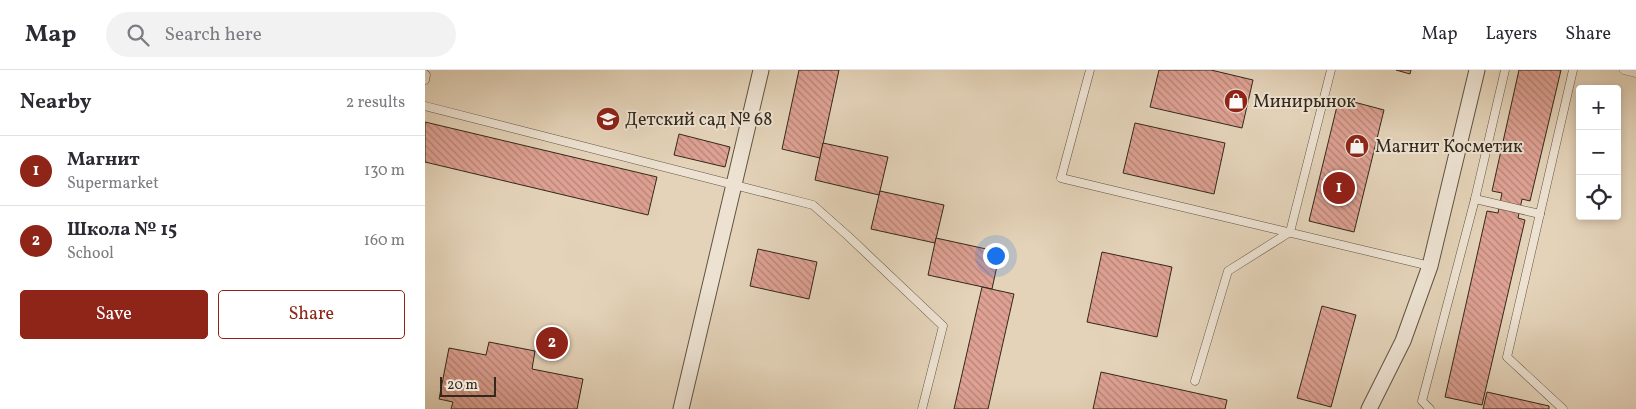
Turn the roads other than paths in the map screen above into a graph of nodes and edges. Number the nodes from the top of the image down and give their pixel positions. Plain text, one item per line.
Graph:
1 (761, 70) edge
2 (1090, 70) edge
3 (1331, 70) edge
4 (1477, 70) edge
5 (1505, 70) edge
6 (1573, 70) edge
7 (1624, 70) edge
8 (1636, 73) edge
9 (425, 74) edge
10 (425, 80) edge
11 (425, 106) edge
12 (734, 184) junction
13 (1475, 199) junction
14 (1540, 214) junction
15 (1290, 232) junction
16 (1430, 266) junction
17 (1195, 381) dead end
18 (681, 409) edge
19 (922, 409) edge
20 (1369, 409) edge
21 (1430, 409) edge
22 (1563, 409) edge

1 - 12 street
2 - 15 lane
3 - 15 lane
4 - 16 street
5 - 13 lane
6 - 14 lane
7 - 8 lane
9 - 10 lane
11 - 12 lane
12 - 18 street
12 - 19 lane
13 - 14 lane
13 - 21 lane
14 - 22 lane
15 - 16 lane
15 - 17 lane
16 - 20 street

